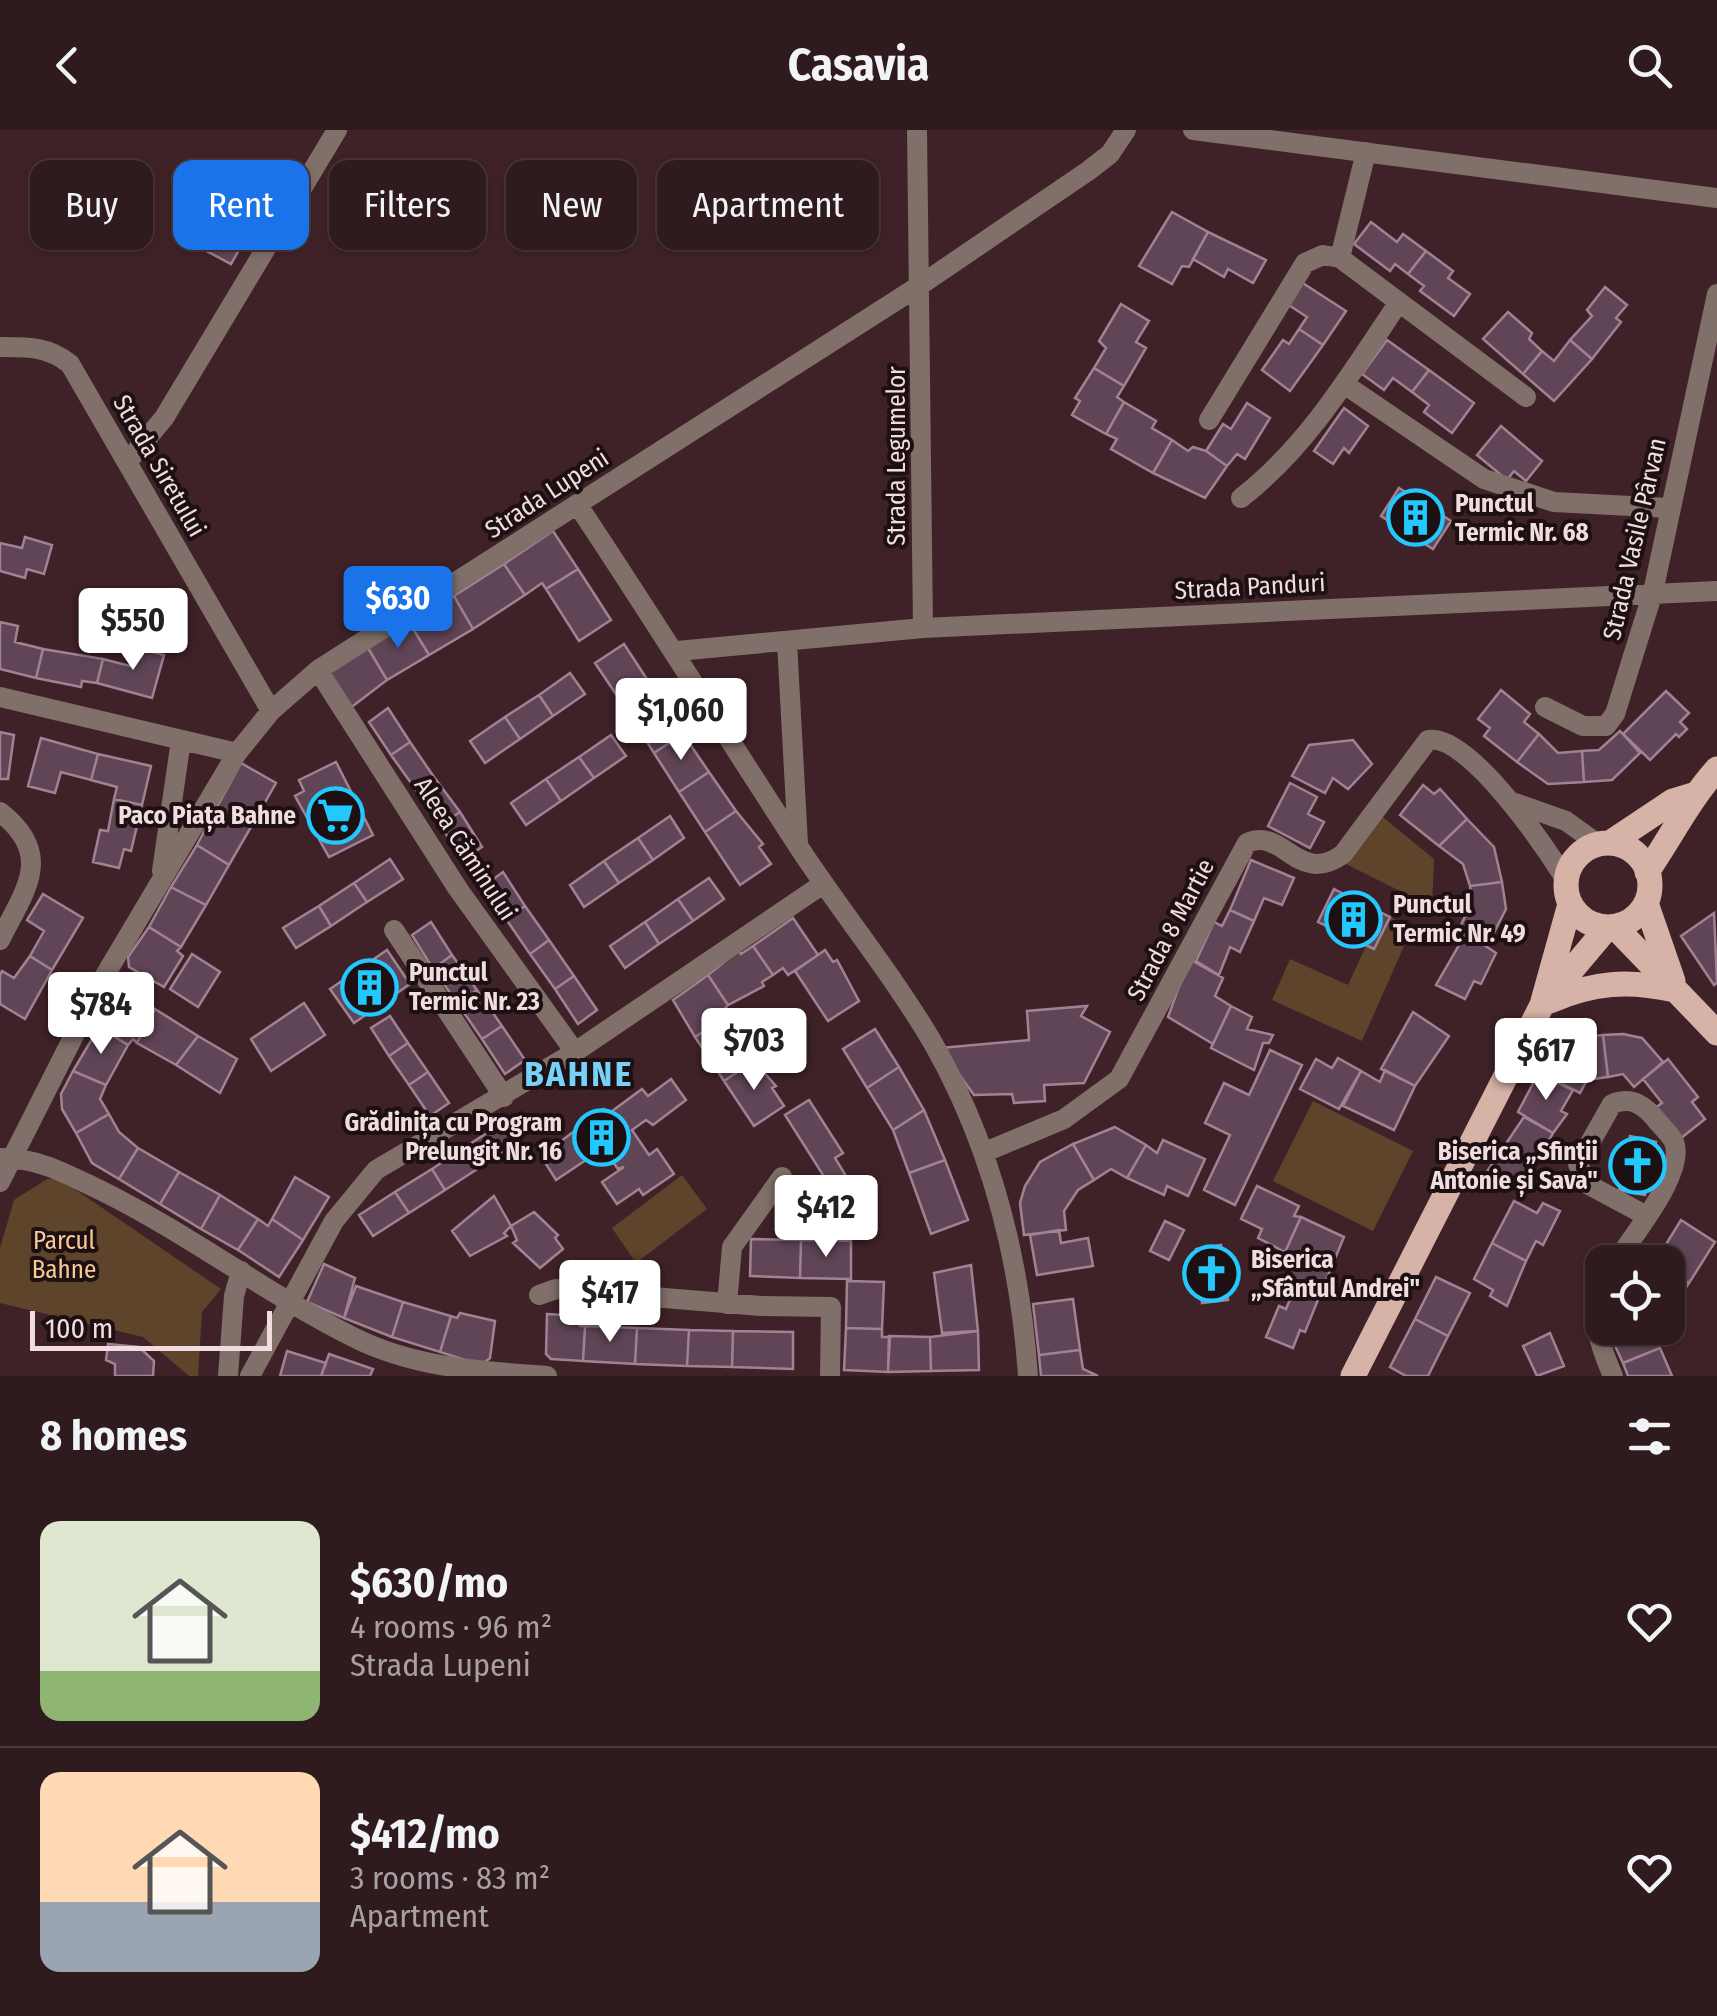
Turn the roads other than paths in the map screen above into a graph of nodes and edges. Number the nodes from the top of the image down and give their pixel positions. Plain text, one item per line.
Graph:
1 (337, 130) edge
2 (917, 130) edge
3 (1126, 130) edge
4 (1193, 130) edge
5 (1286, 136) edge
6 (1366, 152) junction
7 (1717, 198) edge
8 (1340, 258) junction
9 (922, 284) junction
10 (1717, 294) edge
11 (1399, 302) junction
12 (0, 347) edge
13 (1344, 384) junction
14 (1526, 396) dead end
15 (1210, 420) dead end
16 (128, 461) junction
17 (1241, 498) dead end
18 (577, 504) junction
19 (1668, 508) junction
20 (1717, 591) edge
21 (1653, 592) junction
22 (923, 628) junction
23 (787, 642) junction
24 (677, 650) junction
25 (318, 670) junction
26 (0, 697) edge
27 (1545, 706) dead end
28 (270, 710) junction
29 (181, 740) junction
30 (237, 753) junction
31 (1717, 769) edge
32 (1693, 795) junction
33 (1515, 803) junction
34 (0, 812) edge
35 (1604, 844) junction
36 (798, 846) junction
37 (1648, 872) junction
38 (160, 883) junction
39 (823, 884) junction
40 (1568, 892) junction
41 (1646, 903) junction
42 (1611, 927) junction
43 (394, 930) dead end
44 (0, 940) edge
45 (1676, 990) junction
46 (1542, 1005) junction
47 (1717, 1033) edge
48 (575, 1052) junction
49 (504, 1097) junction
50 (985, 1152) junction
51 (7, 1158) edge
52 (782, 1178) dead end
53 (0, 1182) edge
54 (1646, 1215) junction
55 (1627, 1245) edge
56 (241, 1270) junction
57 (538, 1296) dead end
58 (292, 1303) junction
59 (727, 1304) junction
60 (1602, 1345) edge
61 (228, 1376) edge
62 (250, 1376) edge
63 (548, 1376) edge
64 (830, 1376) edge
65 (1028, 1376) edge
66 (1353, 1376) edge
67 (1613, 1376) edge

1 - 16 street
2 - 9 street, Strada Legumelor
3 - 9 street, Strada Lupeni
4 - 5 street
5 - 6 street
6 - 7 street
6 - 8 street
8 - 11 street
8 - 15 street
9 - 18 street, Strada Lupeni
9 - 22 street, Strada Legumelor
10 - 19 street, Strada Vasile Pârvan
11 - 13 street
11 - 14 street
12 - 16 street, Strada Siretului
13 - 17 street
13 - 19 street
16 - 28 street, Strada Siretului
18 - 24 street
18 - 25 street, Strada Lupeni
19 - 21 street, Strada Vasile Pârvan
20 - 21 street, Strada Panduri
21 - 22 street, Strada Panduri
21 - 27 street, Strada Vasile Pârvan
22 - 23 street, Strada Panduri
23 - 24 street, Strada Panduri
23 - 36 street
24 - 36 street
25 - 28 street, Strada Lupeni
25 - 48 street, Aleea Căminului
26 - 29 street
28 - 30 street, Strada Lupeni
29 - 30 street
29 - 38 street
30 - 38 street, Strada Lupeni
31 - 32 main road
32 - 35 main road
32 - 37 main road
33 - 35 street
33 - 40 street
33 - 50 street, Strada 8 Martie
34 - 44 street
35 - 37 main road
35 - 40 main road
36 - 39 street
37 - 41 main road
38 - 51 street, Strada Lupeni
39 - 48 street
39 - 50 street
40 - 42 main road
40 - 46 main road
41 - 42 main road
41 - 45 main road
42 - 45 main road
42 - 46 main road
43 - 49 street
45 - 46 main road
45 - 47 main road
46 - 66 main road
48 - 49 street
49 - 58 street
50 - 65 street
51 - 53 street, Strada Lupeni
51 - 56 street
52 - 59 street
54 - 54 street
54 - 55 street
56 - 58 street
56 - 61 street
57 - 59 street
58 - 62 street
58 - 63 street
59 - 64 street
60 - 67 street

